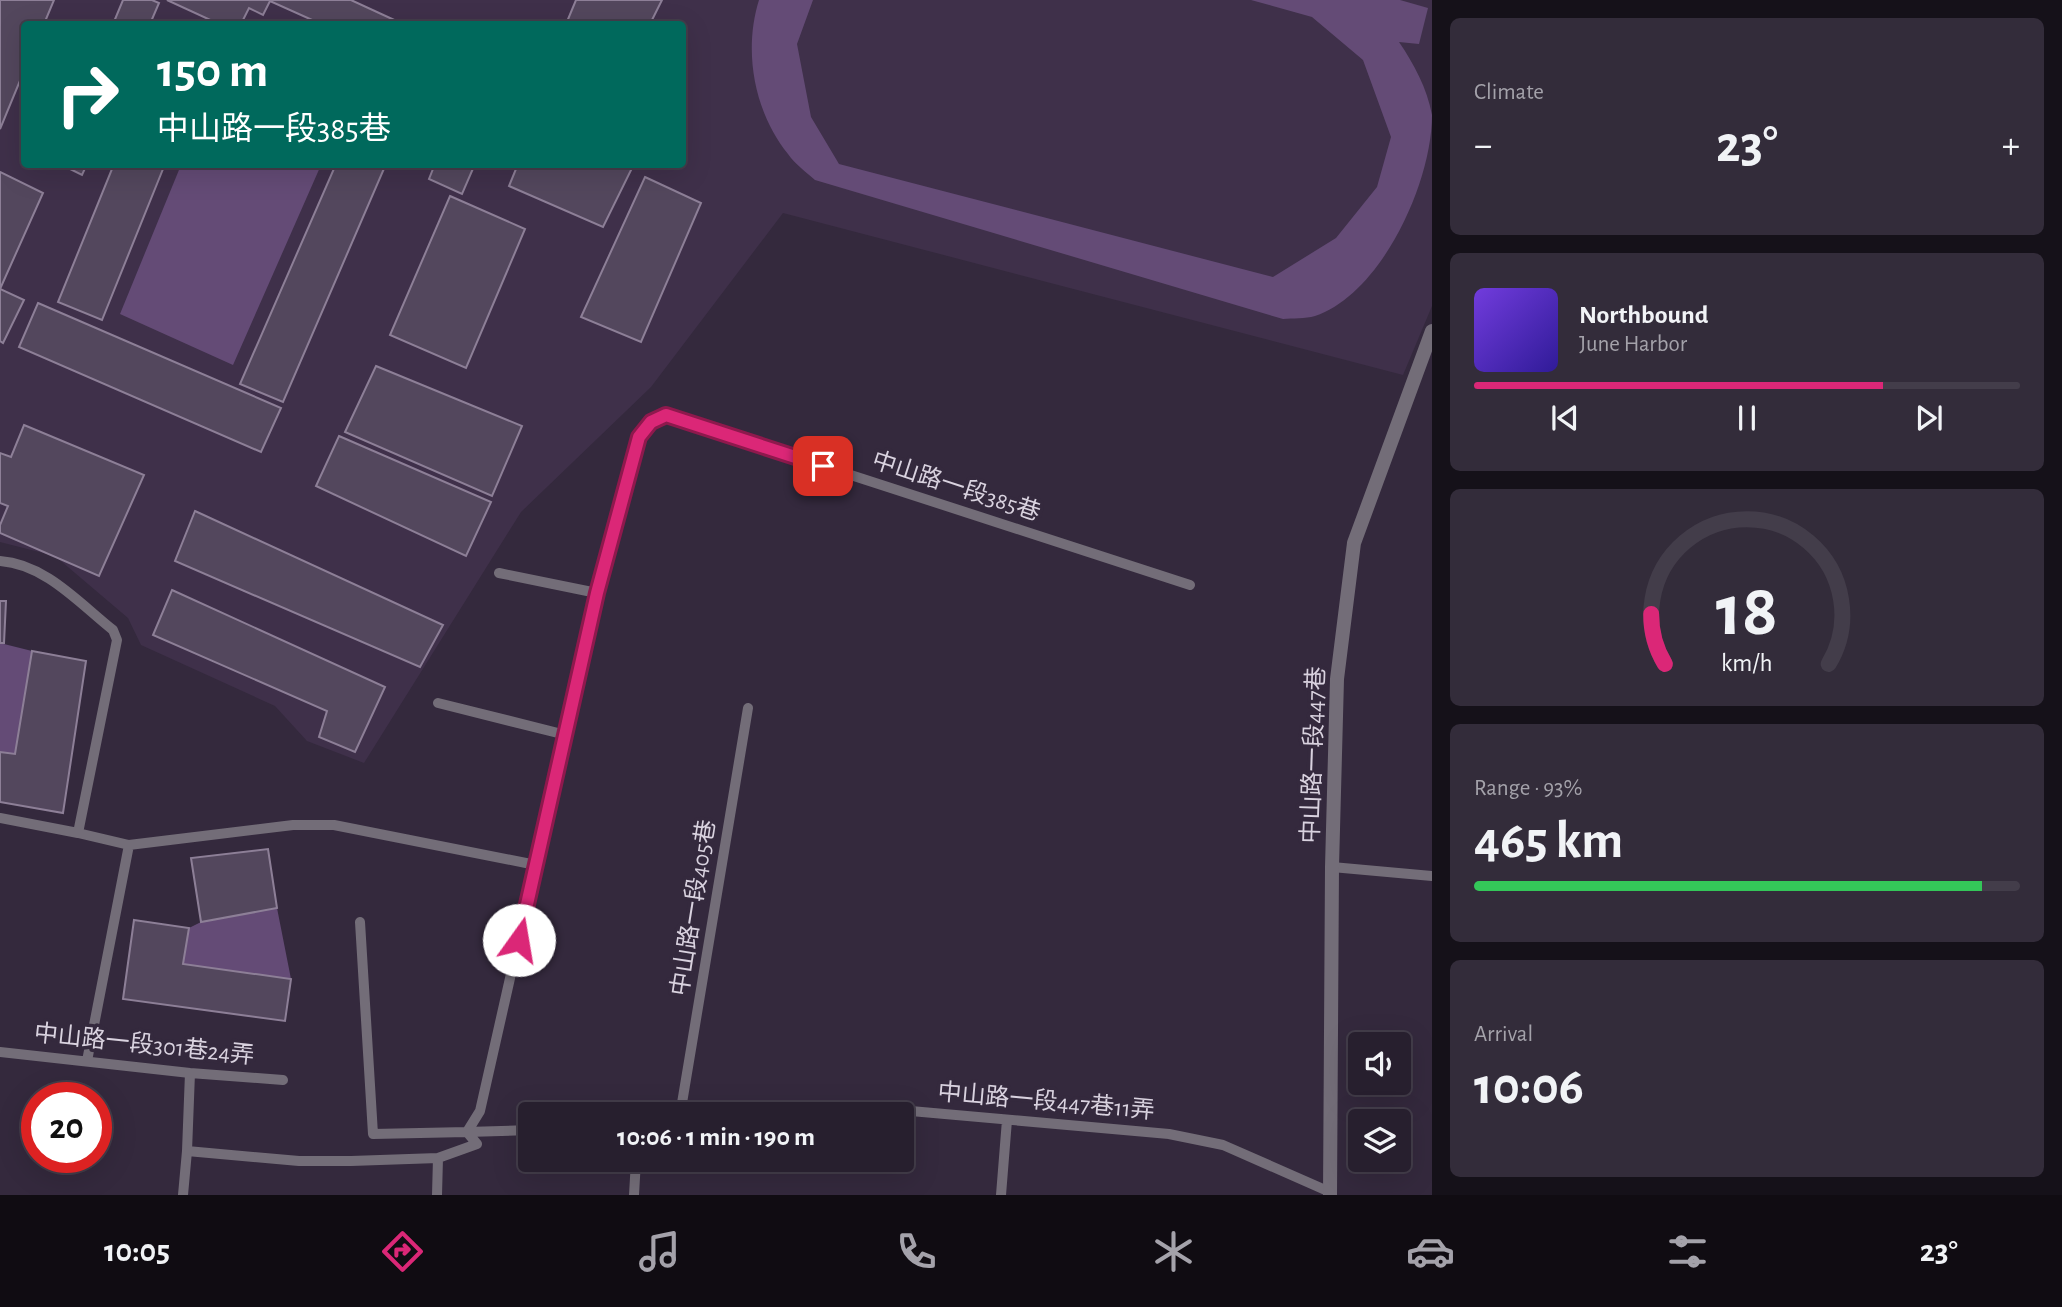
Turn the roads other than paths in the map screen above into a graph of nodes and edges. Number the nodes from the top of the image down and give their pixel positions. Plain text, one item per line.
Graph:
1 (1432, 331) edge
2 (0, 561) edge
3 (499, 573) dead end
4 (1190, 585) dead end
5 (597, 593) junction
6 (438, 703) dead end
7 (748, 708) dead end
8 (566, 735) junction
9 (0, 818) edge
10 (78, 833) junction
11 (129, 845) junction
12 (536, 865) junction
13 (1332, 867) junction
14 (1432, 876) edge
15 (360, 922) dead end
16 (0, 1052) edge
17 (87, 1061) junction
18 (190, 1073) junction
19 (283, 1080) dead end
20 (682, 1102) edge
21 (914, 1111) edge
22 (1007, 1120) junction
23 (518, 1130) edge
24 (467, 1132) junction
25 (187, 1151) junction
26 (438, 1158) junction
27 (635, 1172) edge
28 (1330, 1194) edge
29 (183, 1195) edge
30 (437, 1195) edge
31 (634, 1195) edge
32 (1001, 1195) edge

1 - 13 street, 中山路一段447巷
2 - 10 lane
3 - 5 lane
4 - 5 lane, 中山路一段385巷
5 - 8 lane, 中山路一段385巷
6 - 8 lane
7 - 20 lane, 中山路一段405巷
8 - 12 lane, 中山路一段385巷
9 - 10 lane
10 - 11 lane
11 - 12 lane
11 - 17 lane
12 - 24 lane, 中山路一段385巷
13 - 14 lane
13 - 28 street, 中山路一段447巷
15 - 24 lane
16 - 17 lane, 中山路一段301巷24弄
17 - 18 lane, 中山路一段301巷24弄
18 - 19 lane, 中山路一段301巷24弄
18 - 25 lane
21 - 22 lane, 中山路一段447巷11弄
22 - 28 lane, 中山路一段447巷11弄
22 - 32 lane
23 - 24 lane
24 - 26 lane
25 - 26 lane
25 - 29 lane
26 - 30 lane
27 - 31 lane

